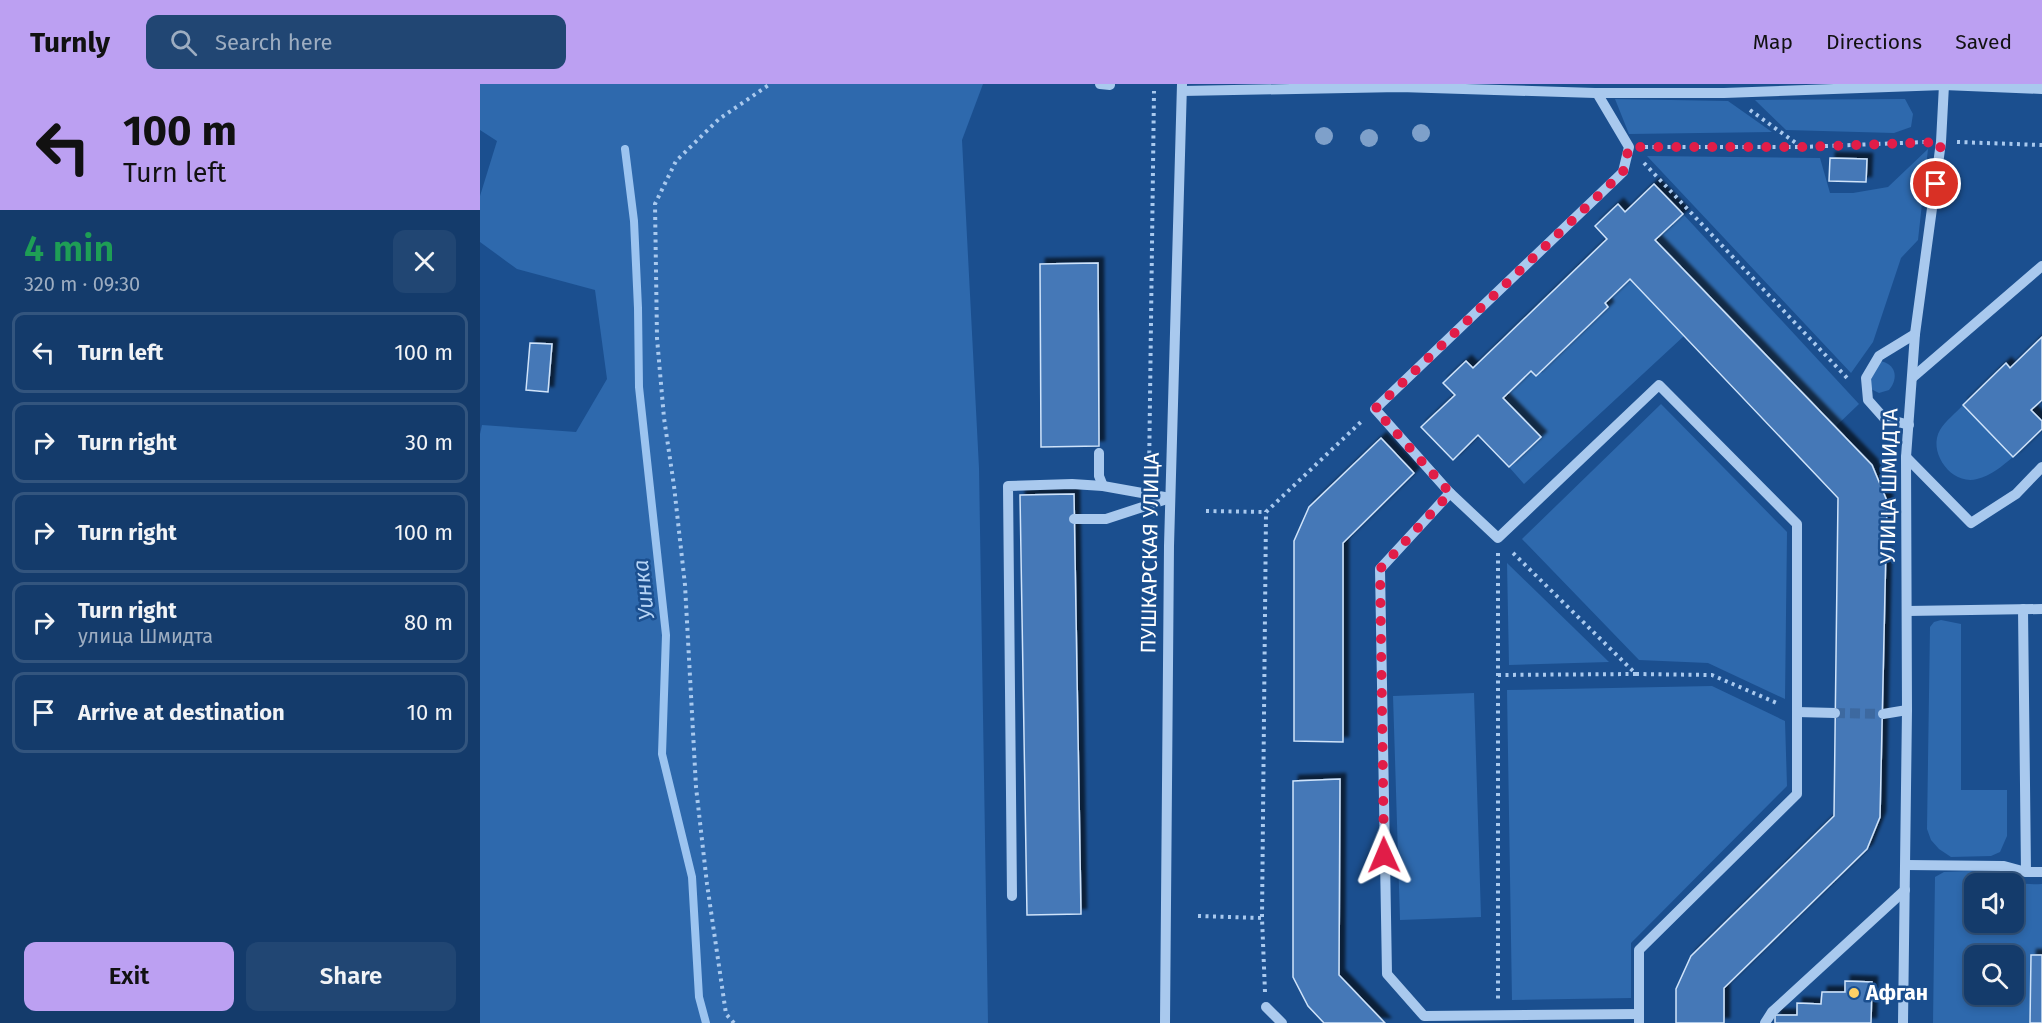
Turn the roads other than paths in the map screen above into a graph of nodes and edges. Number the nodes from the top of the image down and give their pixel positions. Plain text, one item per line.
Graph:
1 (1944, 85) edge
2 (1182, 88) edge
3 (2042, 89) edge
4 (1597, 93) junction
5 (2042, 266) edge
6 (1915, 334) junction
7 (1912, 378) junction
8 (1909, 425) junction
9 (1099, 453) dead end
10 (1906, 457) junction
11 (2042, 468) edge
12 (1102, 486) junction
13 (1450, 493) junction
14 (1170, 498) junction
15 (1074, 519) dead end
16 (2023, 609) junction
17 (2042, 609) edge
18 (1907, 611) junction
19 (1907, 710) junction
20 (1797, 712) junction
21 (1835, 713) tunnel mouth
22 (1882, 714) tunnel mouth
23 (1906, 865) junction
24 (2026, 872) junction
25 (2042, 872) edge
26 (1905, 890) junction
27 (1012, 896) dead end
28 (1266, 1007) road end
29 (1639, 1018) edge
30 (1551, 1019) edge
31 (1166, 1023) edge
32 (1282, 1023) edge
33 (1765, 1023) edge
34 (1904, 1023) edge

1 - 3 street
1 - 4 street
1 - 6 street, УЛИЦА ШМИДТА
2 - 4 street
2 - 14 street, ПУШКАРСКАЯ УЛИЦА
4 - 13 street
5 - 7 street
6 - 7 street, УЛИЦА ШМИДТА
6 - 8 street
7 - 8 street, УЛИЦА ШМИДТА
8 - 10 street, УЛИЦА ШМИДТА
9 - 12 street
10 - 11 street
10 - 18 street, УЛИЦА ШМИДТА
12 - 14 street
12 - 27 street
13 - 20 street
13 - 30 street
14 - 15 street
14 - 31 street, ПУШКАРСКАЯ УЛИЦА
16 - 17 street
16 - 18 street
16 - 24 street
18 - 19 street, УЛИЦА ШМИДТА
19 - 22 street
19 - 23 street, УЛИЦА ШМИДТА
20 - 21 street
20 - 29 street
23 - 24 street
23 - 26 street, УЛИЦА ШМИДТА
24 - 25 street
26 - 33 street
26 - 34 street, УЛИЦА ШМИДТА
28 - 32 street
29 - 30 street

